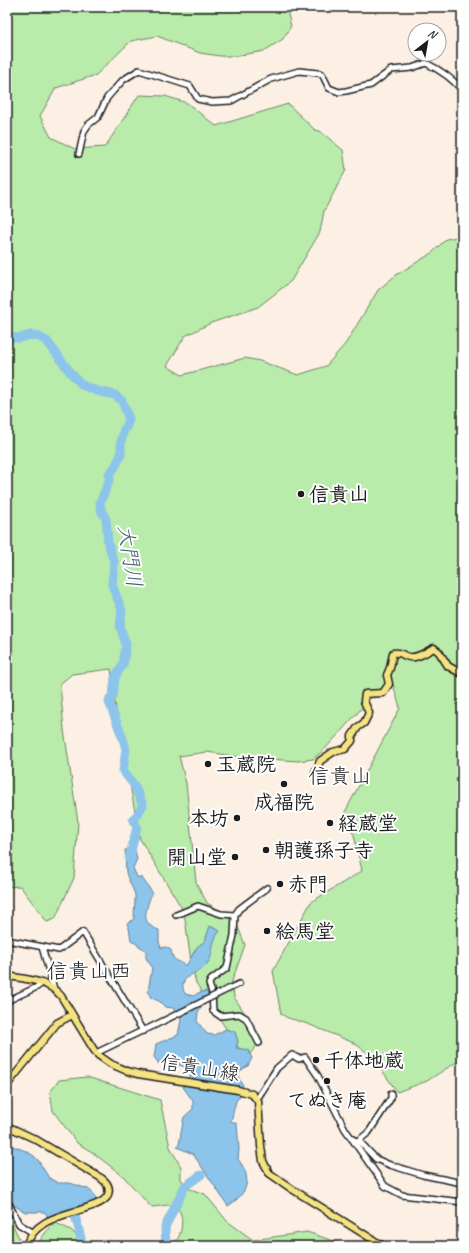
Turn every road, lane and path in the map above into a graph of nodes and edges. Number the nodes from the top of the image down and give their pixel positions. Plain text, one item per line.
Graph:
1 (462, 90) edge
2 (80, 154) dead end
3 (462, 674) edge
4 (315, 773) dead end
5 (267, 888) dead end
6 (176, 915) dead end
7 (235, 915) junction
8 (7, 940) edge
9 (42, 947) junction
10 (7, 976) edge
11 (42, 983) junction
12 (240, 984) dead end
13 (54, 989) junction
14 (7, 1001) edge
15 (72, 1015) junction
16 (145, 1030) junction
17 (259, 1043) dead end
18 (96, 1053) junction
19 (7, 1085) edge
20 (391, 1094) dead end
21 (257, 1099) junction
22 (7, 1126) edge
23 (352, 1139) junction
24 (358, 1142) junction
25 (462, 1183) edge
26 (7, 1200) edge
27 (462, 1202) edge
28 (32, 1232) junction
29 (26, 1246) edge
30 (383, 1246) edge

1 - 2 street
3 - 4 main road
5 - 7 street
6 - 7 street
7 - 17 street
8 - 9 street
9 - 13 street
9 - 16 street
10 - 11 main road, 信貴山線
11 - 13 main road, 信貴山線
11 - 14 street
12 - 16 street, bridge
13 - 15 main road, 信貴山線
15 - 18 main road, 信貴山線
15 - 19 main road
16 - 18 street
18 - 21 main road, 信貴山線
20 - 24 street
21 - 23 street
21 - 30 main road, 信貴山線
22 - 28 main road
23 - 24 street
23 - 27 street
24 - 25 street
26 - 28 street
28 - 29 main road

